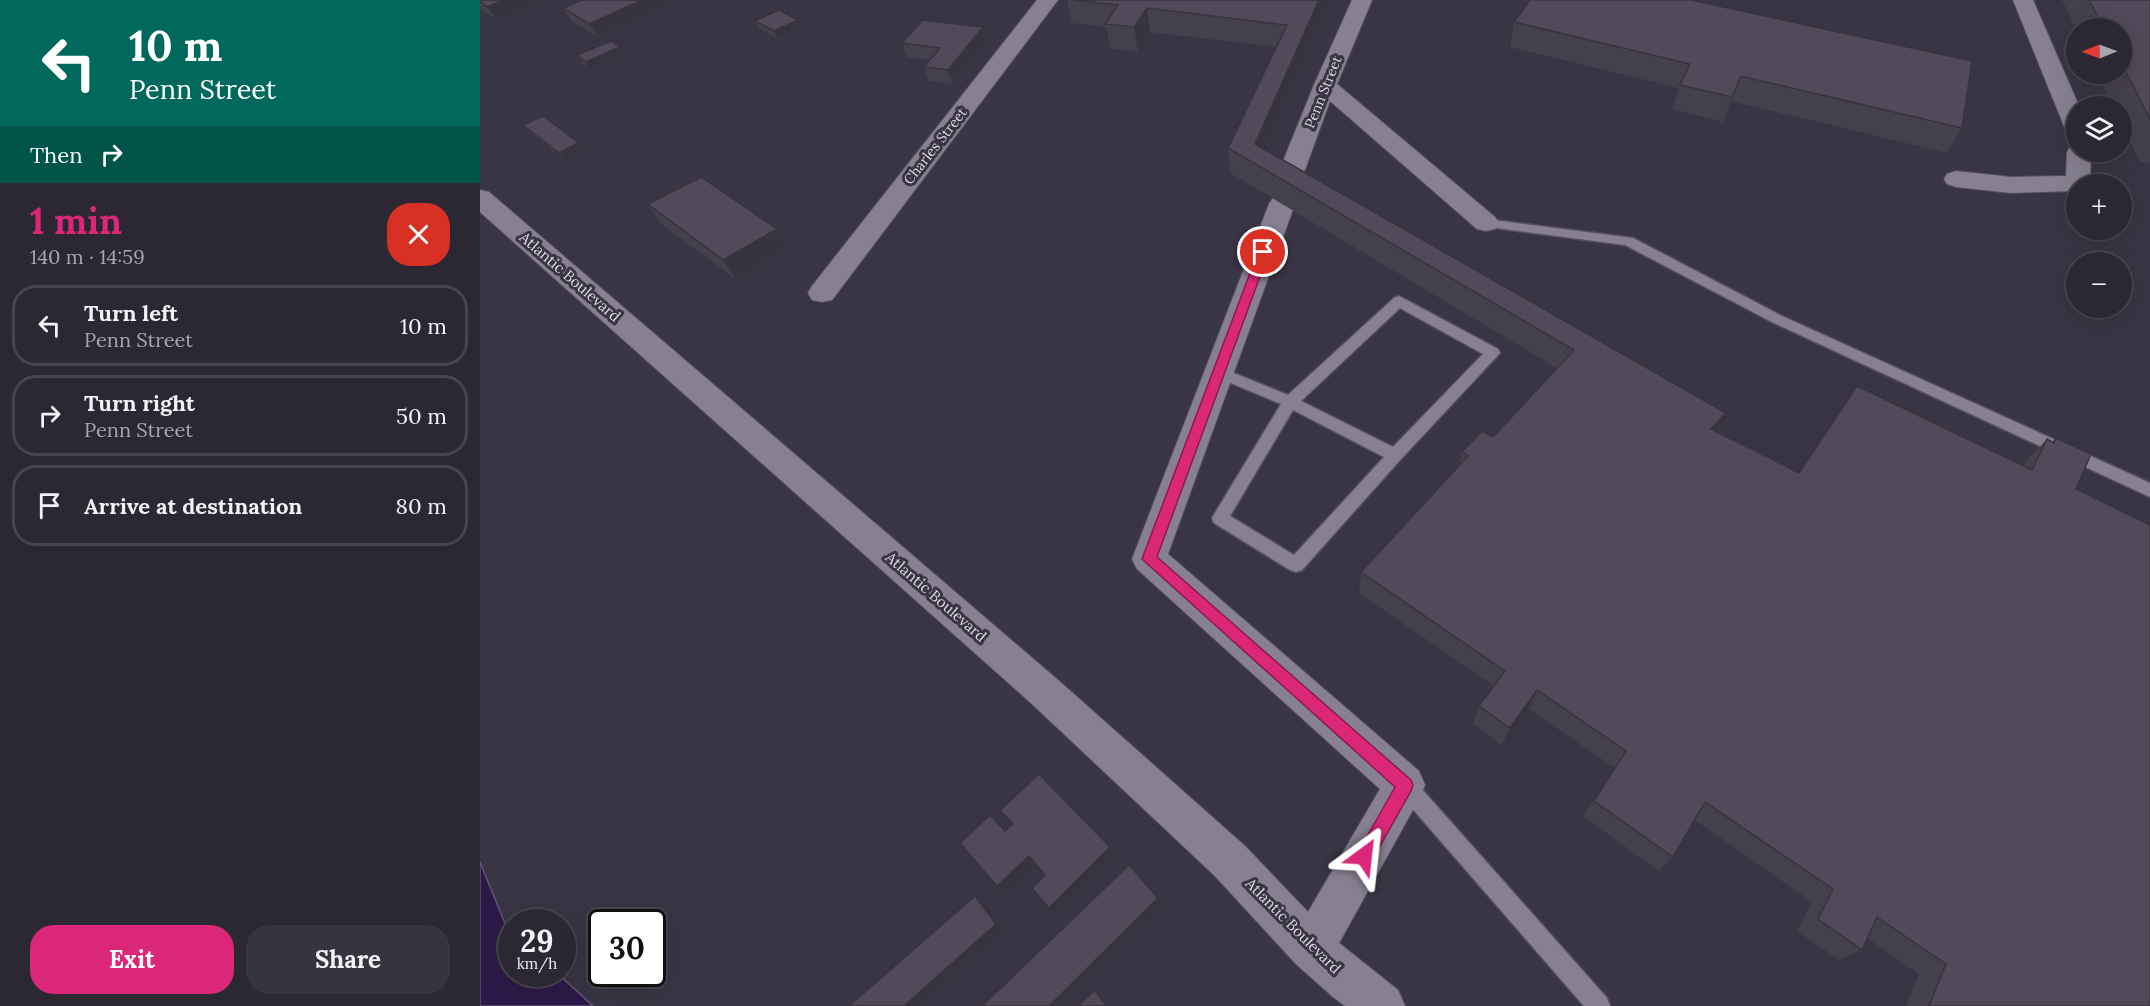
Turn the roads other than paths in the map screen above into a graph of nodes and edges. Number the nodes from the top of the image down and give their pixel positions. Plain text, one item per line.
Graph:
1 (1048, 0) edge
2 (1362, 0) edge
3 (2024, 0) edge
4 (1325, 85) junction
5 (2066, 102) edge
6 (2079, 162) edge
7 (1956, 179) dead end
8 (480, 198) edge
9 (1486, 223) joint
10 (822, 293) dead end
11 (1219, 372) junction
12 (1290, 402) junction
13 (1395, 455) junction
14 (2150, 490) edge
15 (1405, 785) junction
16 (1311, 948) junction
17 (1382, 1006) edge
18 (1599, 1006) edge

1 - 10 street, Charles Street
2 - 4 street, Penn Street
3 - 5 street
4 - 9 street
4 - 11 street, Penn Street
6 - 7 street
8 - 16 street, Atlantic Boulevard
9 - 14 lane
11 - 12 lane
11 - 15 street, Penn Street
12 - 13 lane
12 - 13 lane
12 - 13 lane
15 - 16 street
15 - 18 lane
16 - 17 street, Atlantic Boulevard

